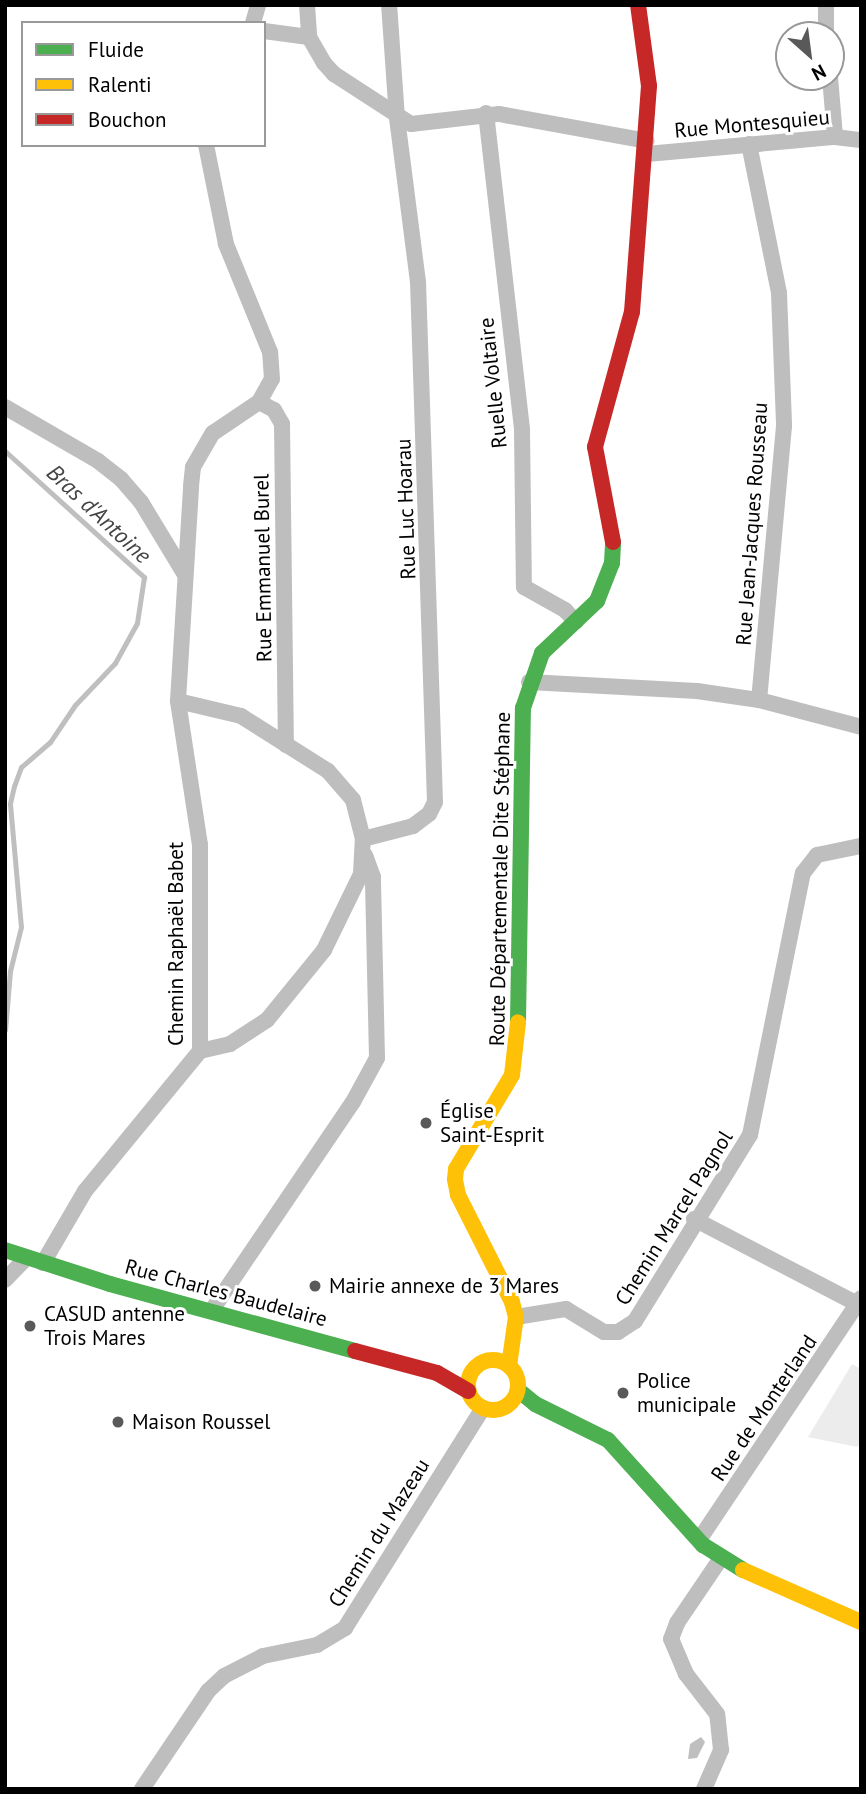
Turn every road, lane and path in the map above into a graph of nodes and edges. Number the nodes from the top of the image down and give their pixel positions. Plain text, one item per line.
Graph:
1 (306, 5) edge
2 (389, 5) edge
3 (638, 5) edge
4 (266, 31) edge
5 (309, 37) junction
6 (831, 91) edge
7 (486, 113) junction
8 (397, 118) junction
9 (835, 137) junction
10 (861, 140) edge
11 (749, 144) junction
12 (206, 147) edge
13 (647, 147) junction
14 (259, 402) junction
15 (5, 407) edge
16 (184, 573) junction
17 (576, 622) junction
18 (529, 682) junction
19 (759, 700) junction
20 (178, 701) junction
21 (861, 727) edge
22 (286, 745) junction
23 (364, 846) junction
24 (861, 846) edge
25 (200, 1051) junction
26 (694, 1219) junction
27 (5, 1250) edge
28 (26, 1258) junction
29 (43, 1263) junction
30 (5, 1280) edge
31 (859, 1301) edge
32 (212, 1310) junction
33 (516, 1317) junction
34 (502, 1363) junction
35 (472, 1370) junction
36 (437, 1373) junction
37 (468, 1391) junction
38 (515, 1396) junction
39 (483, 1408) junction
40 (699, 1540) junction
41 (720, 1558) junction
42 (861, 1622) edge
43 (142, 1789) edge
44 (704, 1789) edge

1 - 5 street
2 - 8 street
3 - 13 main road, Route Départementale Dite Stéphane
4 - 5 street
5 - 8 street
6 - 9 street
7 - 8 street
7 - 13 street, Rue Montesquieu
7 - 17 street, Ruelle Voltaire
8 - 23 street, Rue Luc Hoarau
9 - 10 street, Rue Montesquieu
9 - 11 street, Rue Montesquieu
11 - 13 street, Rue Montesquieu
11 - 19 street, Rue Jean-Jacques Rousseau
12 - 14 street
13 - 17 main road, Route Départementale Dite Stéphane
14 - 16 street
14 - 22 street, Rue Emmanuel Burel
15 - 16 street
16 - 20 street, Chemin Raphaël Babet
17 - 18 main road, Route Départementale Dite Stéphane
18 - 19 street
18 - 33 main road, Route Départementale Dite Stéphane
19 - 21 street
20 - 22 street
20 - 25 street, Chemin Raphaël Babet
22 - 23 street
23 - 25 street
23 - 32 street
24 - 26 street, Chemin Marcel Pagnol
25 - 29 street, Chemin Raphaël Babet
26 - 31 street
26 - 33 street, Chemin Marcel Pagnol
27 - 28 main road, Rue Charles Baudelaire
28 - 29 main road, Rue Charles Baudelaire
28 - 30 street
29 - 32 main road, Rue Charles Baudelaire
31 - 40 street, Rue de Monterland
32 - 36 main road, Rue Charles Baudelaire
33 - 34 main road
34 - 35 main road
34 - 38 main road
35 - 36 main road, Rue Charles Baudelaire
35 - 37 main road
36 - 37 main road, Rue Charles Baudelaire
37 - 39 main road
38 - 39 main road
38 - 40 main road
39 - 43 street, Chemin du Mazeau
40 - 41 main road
41 - 42 main road
41 - 44 street

